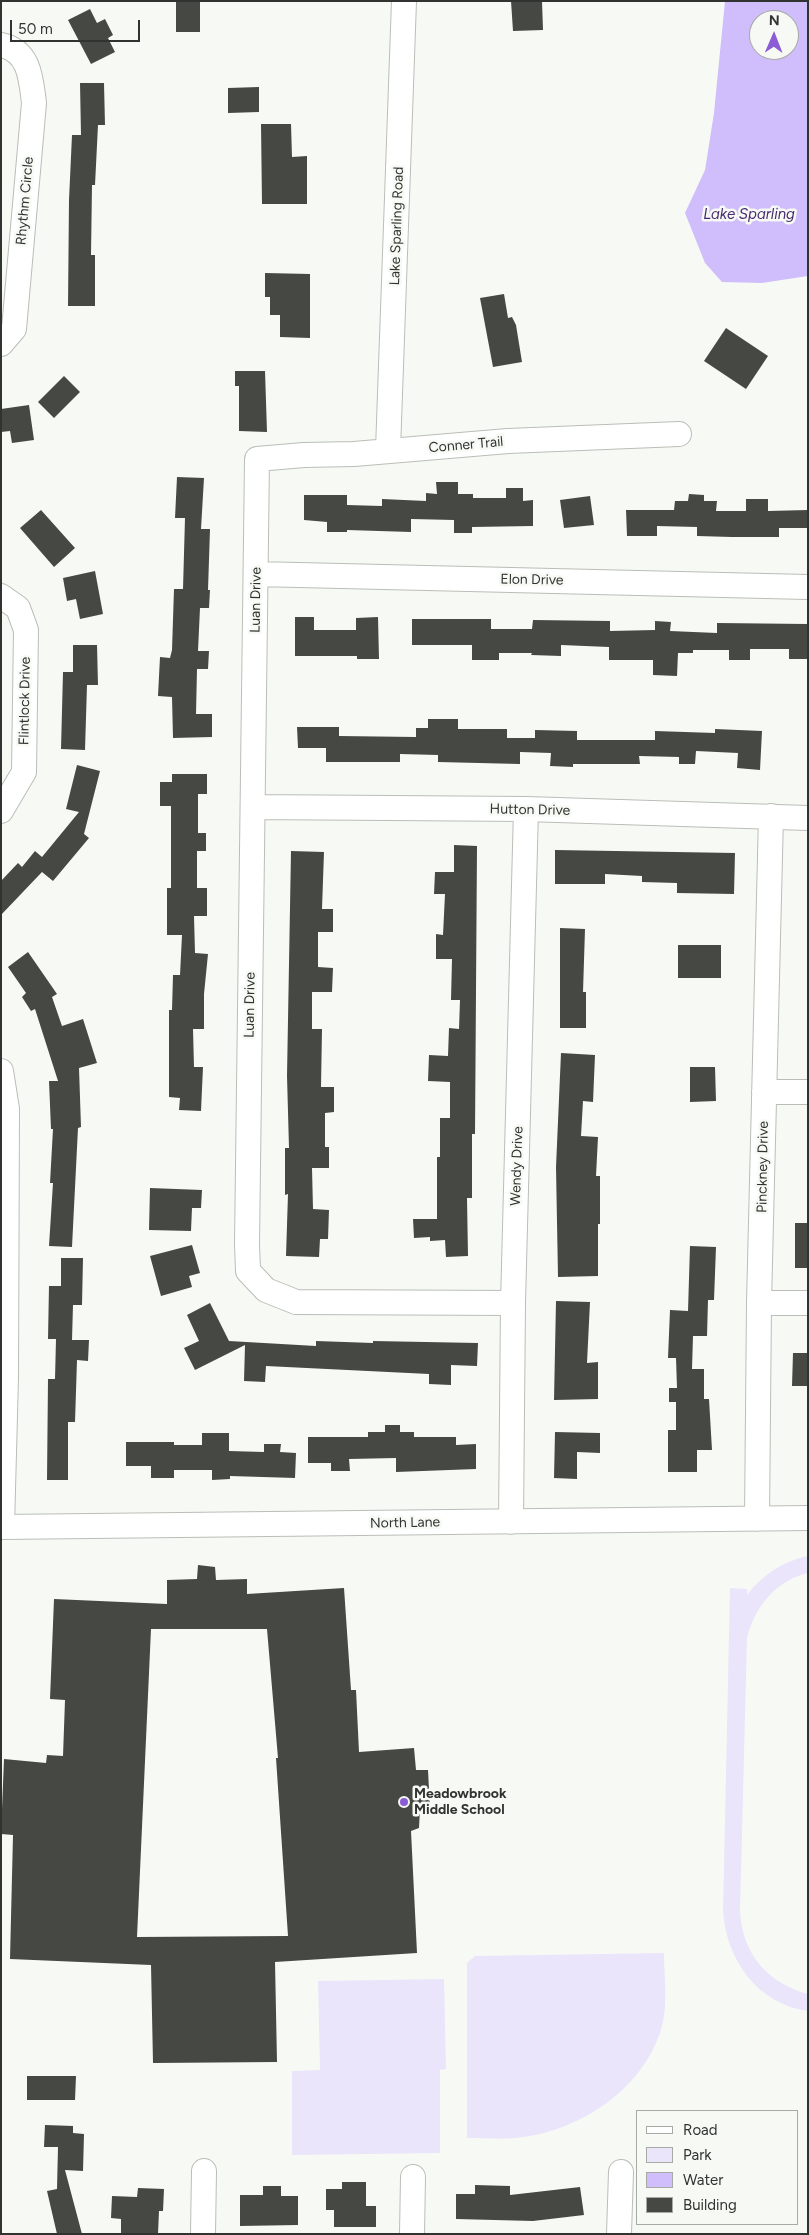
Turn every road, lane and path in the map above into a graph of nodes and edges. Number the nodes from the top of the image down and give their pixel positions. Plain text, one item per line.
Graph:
1 (404, 1) edge
2 (11, 50) edge
3 (1, 344) edge
4 (679, 434) dead end
5 (388, 450) junction
6 (256, 464) joint
7 (256, 574) junction
8 (808, 587) edge
9 (1, 596) edge
10 (253, 807) junction
11 (526, 809) junction
12 (1, 811) edge
13 (771, 816) junction
14 (808, 818) edge
15 (1, 1071) edge
16 (764, 1092) junction
17 (808, 1092) edge
18 (760, 1303) junction
19 (808, 1303) edge
20 (513, 1304) junction
21 (4, 1378) edge
22 (808, 1518) edge
23 (757, 1519) junction
24 (511, 1522) junction
25 (1, 1527) edge
26 (204, 2171) dead end
27 (621, 2172) dead end
28 (413, 2177) dead end
29 (203, 2234) edge
30 (412, 2234) edge
31 (619, 2234) edge

1 - 5 street, Lake Sparling Road
2 - 3 street, Rhythm Circle
4 - 5 street, Conner Trail
5 - 6 street, Conner Trail
6 - 7 street, Luan Drive
7 - 8 street, Elon Drive
7 - 10 street, Luan Drive
9 - 12 street, Flintlock Drive
10 - 11 street, Hutton Drive
10 - 20 street, Luan Drive
11 - 13 street, Hutton Drive
11 - 20 street, Wendy Drive
13 - 14 street, Hutton Drive
13 - 16 street, Pinckney Drive
15 - 21 street
16 - 17 street
16 - 18 street, Pinckney Drive
18 - 19 street
18 - 23 street, Pinckney Drive
20 - 24 street, Wendy Drive
21 - 25 street
22 - 23 street, North Lane
23 - 24 street, North Lane
24 - 25 street, North Lane
26 - 29 street
27 - 31 street
28 - 30 street

